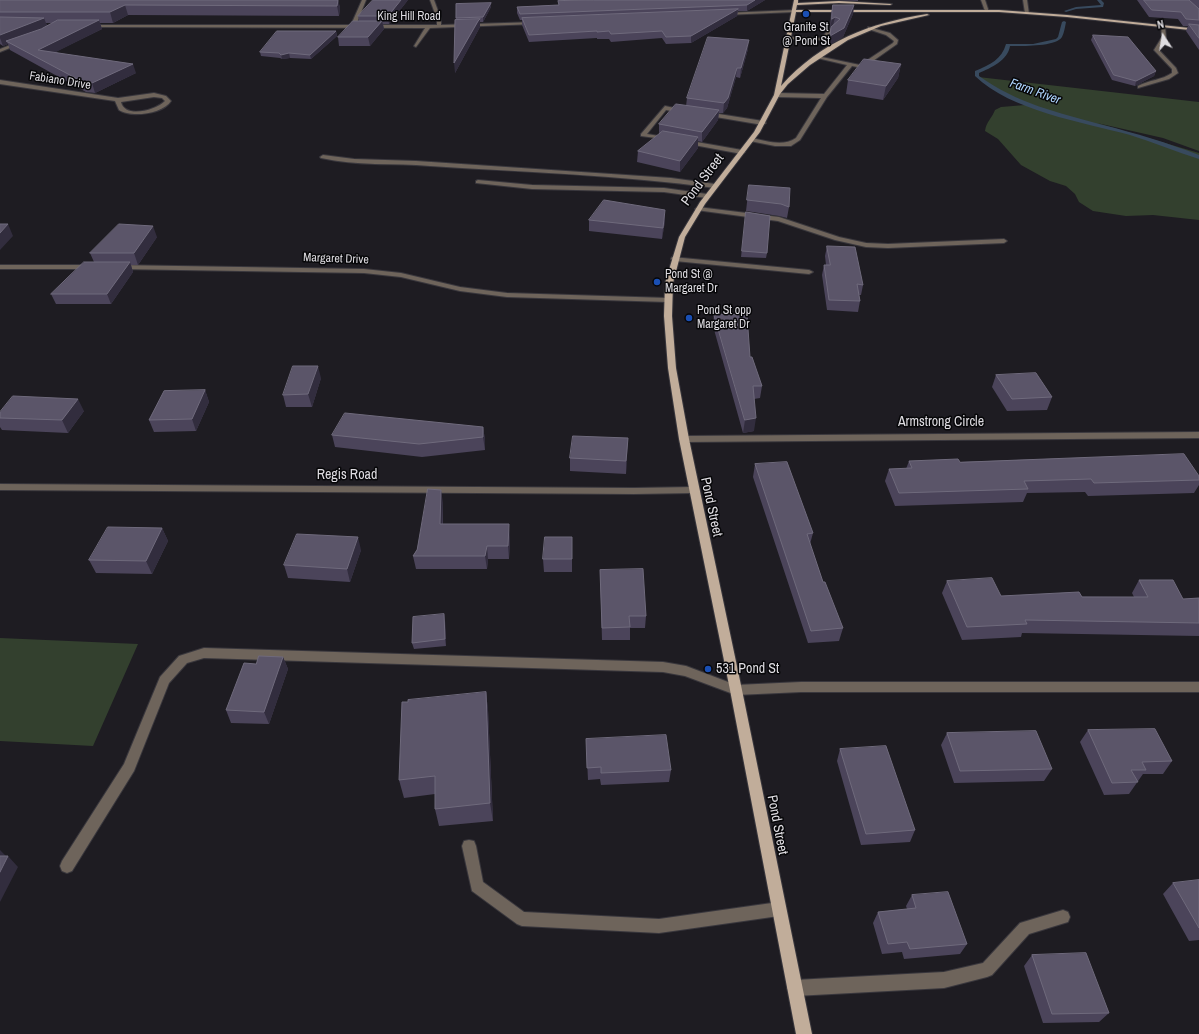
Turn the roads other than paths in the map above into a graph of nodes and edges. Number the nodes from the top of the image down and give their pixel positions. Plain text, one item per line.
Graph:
1 (364, 0) edge
2 (432, 0) edge
3 (838, 0) edge
4 (983, 0) edge
5 (1025, 0) edge
6 (796, 2) edge
7 (863, 2) junction
8 (893, 4) dead end
9 (924, 5) dead end
10 (794, 11) junction
11 (987, 11) junction
12 (1027, 13) junction
13 (717, 14) edge
14 (540, 23) edge
15 (81, 26) edge
16 (353, 27) junction
17 (428, 27) junction
18 (439, 27) junction
19 (1163, 27) junction
20 (835, 28) edge
21 (870, 28) junction
22 (1199, 30) edge
23 (788, 38) junction
24 (23, 42) edge
25 (416, 46) dead end
26 (0, 51) edge
27 (819, 57) junction
28 (850, 65) junction
29 (0, 82) edge
30 (1140, 87) edge
31 (776, 95) junction
32 (825, 96) junction
33 (118, 100) junction
34 (695, 112) edge
35 (703, 114) edge
36 (763, 123) junction
37 (674, 140) edge
38 (752, 140) junction
39 (681, 141) edge
40 (742, 152) junction
41 (323, 157) dead end
42 (478, 182) dead end
43 (715, 186) junction
44 (707, 196) junction
45 (698, 209) junction
46 (1004, 241) dead end
47 (675, 260) junction
48 (0, 267) edge
49 (809, 272) dead end
50 (668, 300) junction
51 (1199, 435) edge
52 (684, 439) junction
53 (0, 487) edge
54 (693, 490) junction
55 (1199, 687) edge
56 (736, 690) junction
57 (469, 846) dead end
58 (67, 866) dead end
59 (779, 909) junction
60 (1063, 917) dead end
61 (795, 988) junction
62 (804, 1034) edge

1 - 16 street
2 - 18 street
3 - 7 main road
4 - 11 street
5 - 12 street
6 - 7 main road, Pond Street
6 - 10 main road, Pond Street
7 - 8 main road, Pond Street
9 - 11 main road
10 - 11 main road
10 - 13 street
10 - 23 main road, Pond Street
11 - 12 main road
11 - 21 main road
12 - 19 main road
14 - 18 street, King Hill Road
15 - 16 street, King Hill Road
16 - 17 street, King Hill Road
17 - 18 street, King Hill Road
17 - 25 street
19 - 22 main road
19 - 30 street
20 - 23 street
21 - 27 main road
21 - 28 street
23 - 31 main road, Pond Street
24 - 26 street
27 - 28 street
27 - 31 main road
28 - 32 street
29 - 33 street, Fabiano Drive
31 - 32 street
31 - 36 main road, Pond Street
32 - 38 street
33 - 33 street
34 - 37 street
35 - 36 street
36 - 38 main road, Pond Street
38 - 40 main road, Pond Street
39 - 40 street
40 - 43 main road, Pond Street
41 - 43 street
42 - 44 street
43 - 44 main road, Pond Street
44 - 45 main road, Pond Street
45 - 46 street
45 - 47 main road, Pond Street
47 - 49 street
47 - 50 main road, Pond Street
48 - 50 street, Margaret Drive
50 - 52 main road, Pond Street
51 - 52 street, Armstrong Circle
52 - 54 main road, Pond Street
53 - 54 street, Regis Road
54 - 56 main road, Pond Street
55 - 56 street
56 - 58 street
56 - 59 main road, Pond Street
57 - 59 street
59 - 61 main road, Pond Street
60 - 61 street
61 - 62 main road, Pond Street

